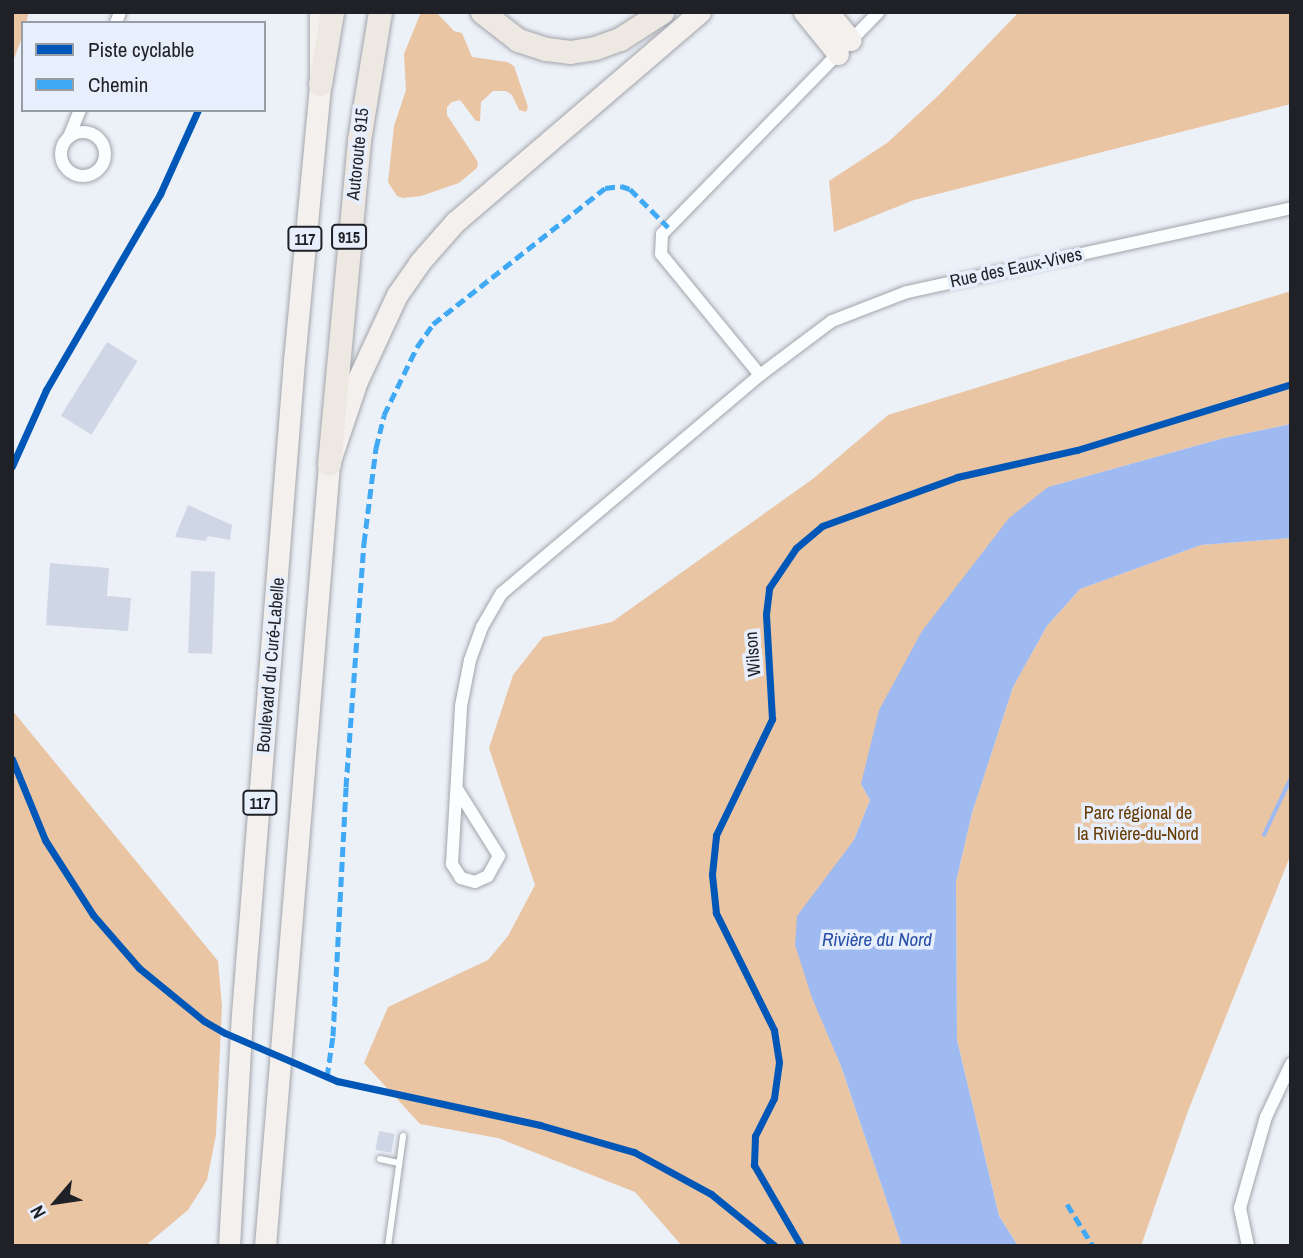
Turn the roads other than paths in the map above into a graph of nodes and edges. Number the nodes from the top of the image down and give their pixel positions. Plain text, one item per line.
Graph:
1 (320, 12) edge
2 (332, 12) edge
3 (380, 12) edge
4 (482, 12) edge
5 (700, 12) edge
6 (804, 12) edge
7 (828, 12) edge
8 (879, 12) edge
9 (661, 13) edge
10 (845, 47) junction
11 (320, 84) junction
12 (79, 112) edge
13 (69, 137) dead end
14 (1291, 208) edge
15 (761, 375) junction
16 (329, 464) junction
17 (457, 789) junction
18 (1291, 1064) edge
19 (403, 1136) dead end
20 (380, 1159) dead end
21 (399, 1163) junction
22 (229, 1246) edge
23 (265, 1246) edge
24 (388, 1246) edge
25 (1248, 1246) edge

1 - 11 main road, Boulevard du Curé-Labelle
2 - 11 highway
3 - 16 highway, Autoroute 915 / 915
4 - 9 highway
5 - 16 main road
6 - 10 main road
7 - 10 main road
8 - 10 street
10 - 15 street
11 - 22 main road, Boulevard du Curé-Labelle / 117
12 - 13 street
14 - 15 street, Rue des Eaux-Vives
15 - 17 street, Rue des Eaux-Vives
16 - 23 main road, 117
17 - 17 street, Rue des Eaux-Vives
18 - 25 street
19 - 21 lane
20 - 21 lane
21 - 24 lane

